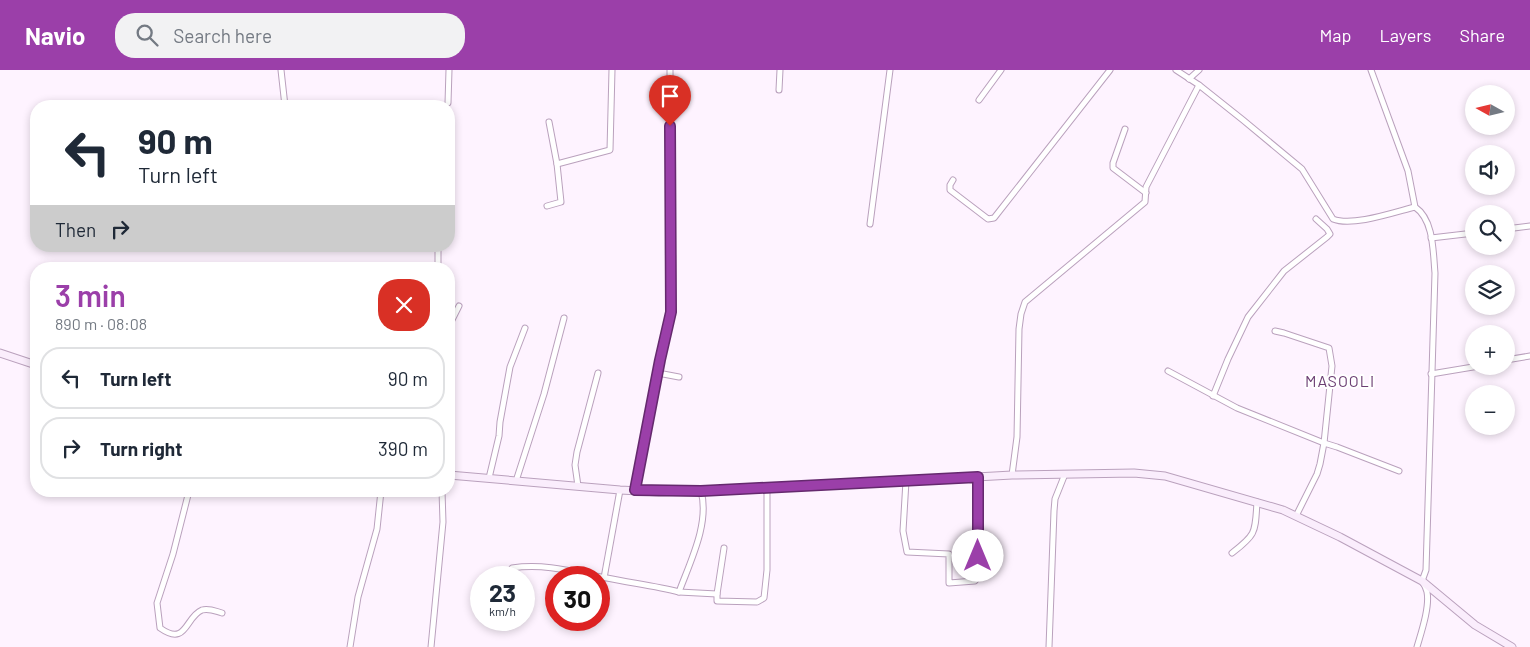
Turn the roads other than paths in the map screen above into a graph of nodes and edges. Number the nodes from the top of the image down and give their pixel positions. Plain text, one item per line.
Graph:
1 (281, 70) edge
2 (448, 70) edge
3 (612, 70) edge
4 (670, 70) edge
5 (780, 70) edge
6 (890, 70) edge
7 (1001, 70) edge
8 (1110, 70) edge
9 (1176, 70) edge
10 (1199, 70) edge
11 (1371, 70) edge
12 (1190, 79) junction
13 (1199, 85) junction
14 (778, 90) dead end
15 (284, 100) edge
16 (448, 100) edge
17 (979, 100) dead end
18 (549, 122) dead end
19 (1125, 129) dead end
20 (557, 164) junction
21 (953, 180) dead end
22 (1146, 193) junction
23 (547, 206) dead end
24 (1415, 207) junction
25 (1316, 219) dead end
26 (870, 224) dead end
27 (1530, 226) edge
28 (1515, 228) edge
29 (1465, 234) edge
30 (1431, 238) junction
31 (458, 306) dead end
32 (455, 313) edge
33 (564, 318) dead end
34 (524, 328) dead end
35 (1274, 331) dead end
36 (0, 353) edge
37 (1530, 356) edge
38 (1515, 358) edge
39 (30, 363) edge
40 (1465, 368) edge
41 (1168, 371) dead end
42 (598, 373) dead end
43 (658, 373) junction
44 (1431, 374) junction
45 (679, 377) dead end
46 (1213, 396) junction
47 (1324, 443) junction
48 (1399, 471) dead end
49 (1065, 474) junction
50 (455, 475) edge
51 (1012, 475) junction
52 (978, 477) junction
53 (490, 478) junction
54 (516, 480) junction
55 (906, 481) junction
56 (578, 486) junction
57 (768, 488) junction
58 (620, 490) junction
59 (635, 490) junction
60 (701, 491) junction
61 (187, 497) edge
62 (380, 497) edge
63 (442, 497) edge
64 (1256, 502) junction
65 (1296, 516) junction
66 (724, 548) dead end
67 (1232, 553) dead end
68 (606, 566) edge
69 (610, 579) edge
70 (1422, 581) junction
71 (680, 592) junction
72 (717, 594) junction
73 (222, 613) dead end
74 (350, 647) edge
75 (431, 647) edge
76 (1048, 647) edge
77 (1416, 647) edge
78 (1512, 647) edge

1 - 15 street
2 - 16 street
3 - 20 street
4 - 43 street
5 - 14 street
6 - 26 street
7 - 17 street
8 - 21 street
9 - 12 street
10 - 12 street
11 - 24 street
12 - 13 street
13 - 22 street
13 - 24 street
18 - 20 street
19 - 22 street
20 - 23 street
22 - 51 street
24 - 30 street
25 - 46 street
27 - 28 street
29 - 30 street
30 - 44 street
31 - 32 street
33 - 54 street
34 - 53 street
35 - 47 street
36 - 39 street
37 - 38 street
40 - 44 street
41 - 46 street
42 - 56 street
43 - 45 street
43 - 59 street
44 - 70 street
46 - 47 street
47 - 48 street
47 - 65 street
49 - 51 street
49 - 64 street
49 - 76 street
50 - 53 street
51 - 52 street
52 - 55 street
52 - 55 street
53 - 54 street
54 - 56 street
55 - 57 street
56 - 58 street
57 - 60 street
57 - 72 street
58 - 59 street
58 - 68 street
59 - 60 street
60 - 71 street
61 - 73 street
62 - 74 street
63 - 75 street
64 - 65 street
64 - 67 street
65 - 70 street
66 - 72 street
69 - 71 street
70 - 77 street
70 - 78 street
71 - 72 street

